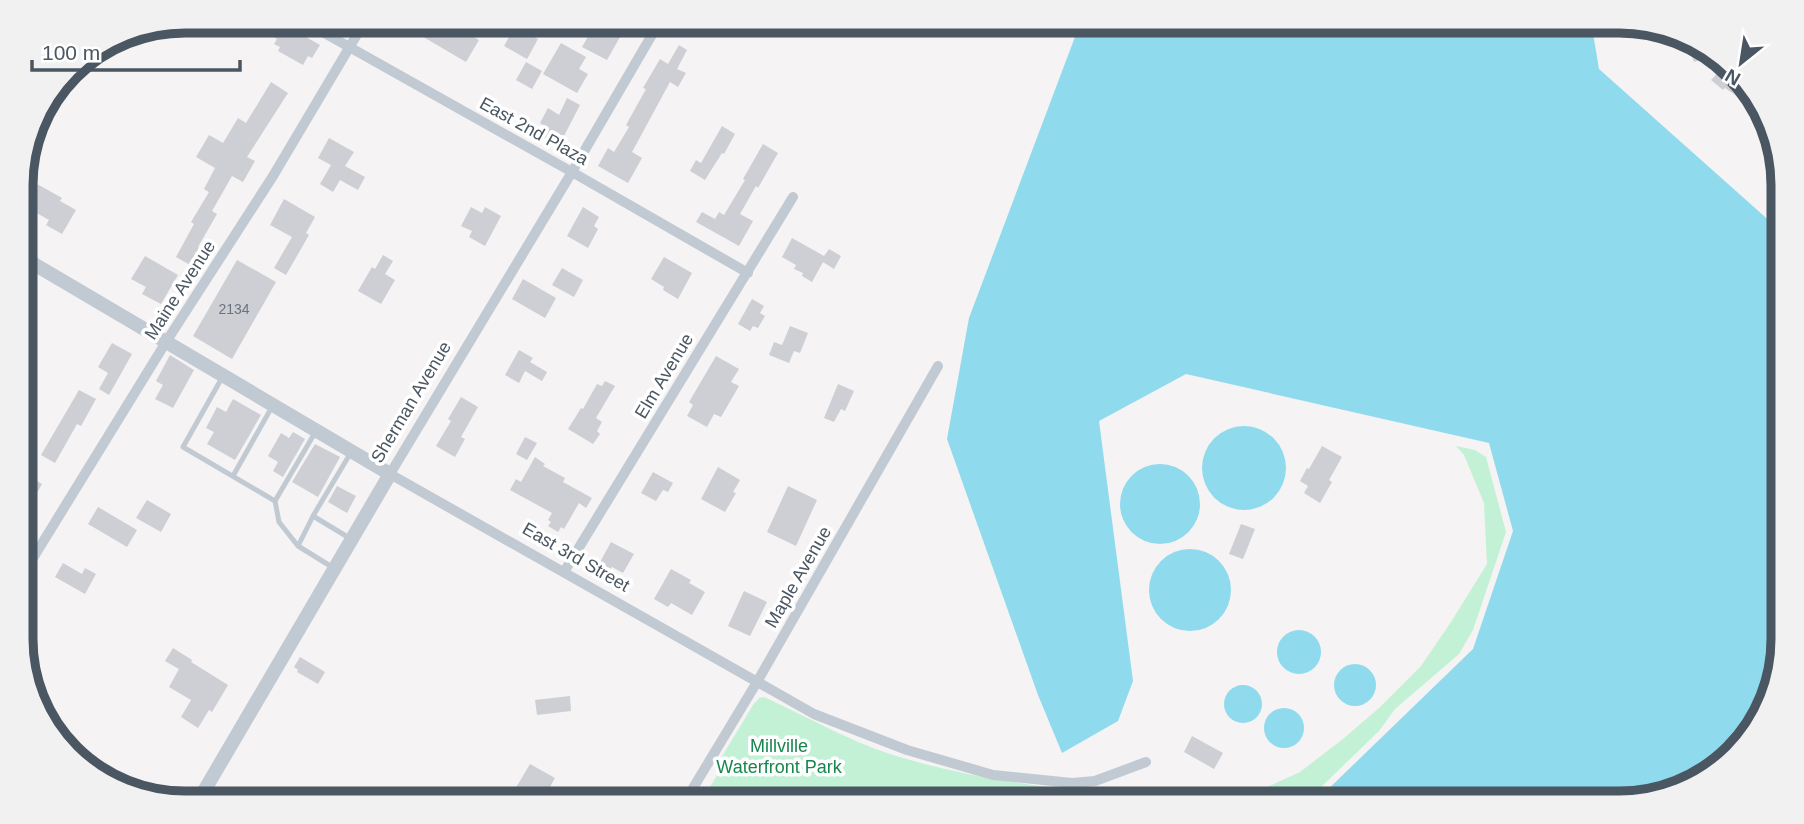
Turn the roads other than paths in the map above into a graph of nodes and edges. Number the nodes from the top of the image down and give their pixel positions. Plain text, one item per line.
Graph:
1 (325, 34) edge
2 (357, 34) edge
3 (653, 34) edge
4 (349, 48) junction
5 (572, 172) junction
6 (793, 197) dead end
7 (34, 264) edge
8 (748, 272) junction
9 (166, 342) junction
10 (938, 366) dead end
11 (223, 376) junction
12 (273, 405) junction
13 (317, 431) junction
14 (352, 451) junction
15 (390, 474) junction
16 (233, 476) junction
17 (275, 501) junction
18 (313, 516) junction
19 (352, 540) junction
20 (298, 546) junction
21 (33, 558) edge
22 (334, 568) junction
23 (564, 572) junction
24 (757, 682) junction
25 (1146, 762) dead end
26 (204, 791) edge
27 (691, 791) edge

1 - 4 street, East 2nd Plaza
2 - 4 street, Maine Avenue
3 - 5 street, Sherman Avenue
4 - 5 street, East 2nd Plaza
4 - 9 street, Maine Avenue
5 - 8 street, East 2nd Plaza
5 - 15 street, Sherman Avenue
6 - 8 street, Elm Avenue
7 - 9 street, East 3rd Street
8 - 23 street, Elm Avenue
9 - 11 street, East 3rd Street
9 - 21 street, Maine Avenue
10 - 24 street, Maple Avenue
11 - 12 street, East 3rd Street
11 - 16 lane
12 - 13 street, East 3rd Street
12 - 16 lane
13 - 14 street, East 3rd Street
13 - 17 lane
14 - 15 street, East 3rd Street
14 - 18 lane
15 - 19 street, Sherman Avenue
15 - 23 street, East 3rd Street
16 - 17 lane
17 - 20 lane
18 - 19 lane
18 - 20 lane
19 - 22 street, Sherman Avenue
20 - 22 lane
22 - 26 street, Sherman Avenue
23 - 24 street, East 3rd Street
24 - 25 street, East 3rd Street
24 - 27 street, Maple Avenue

